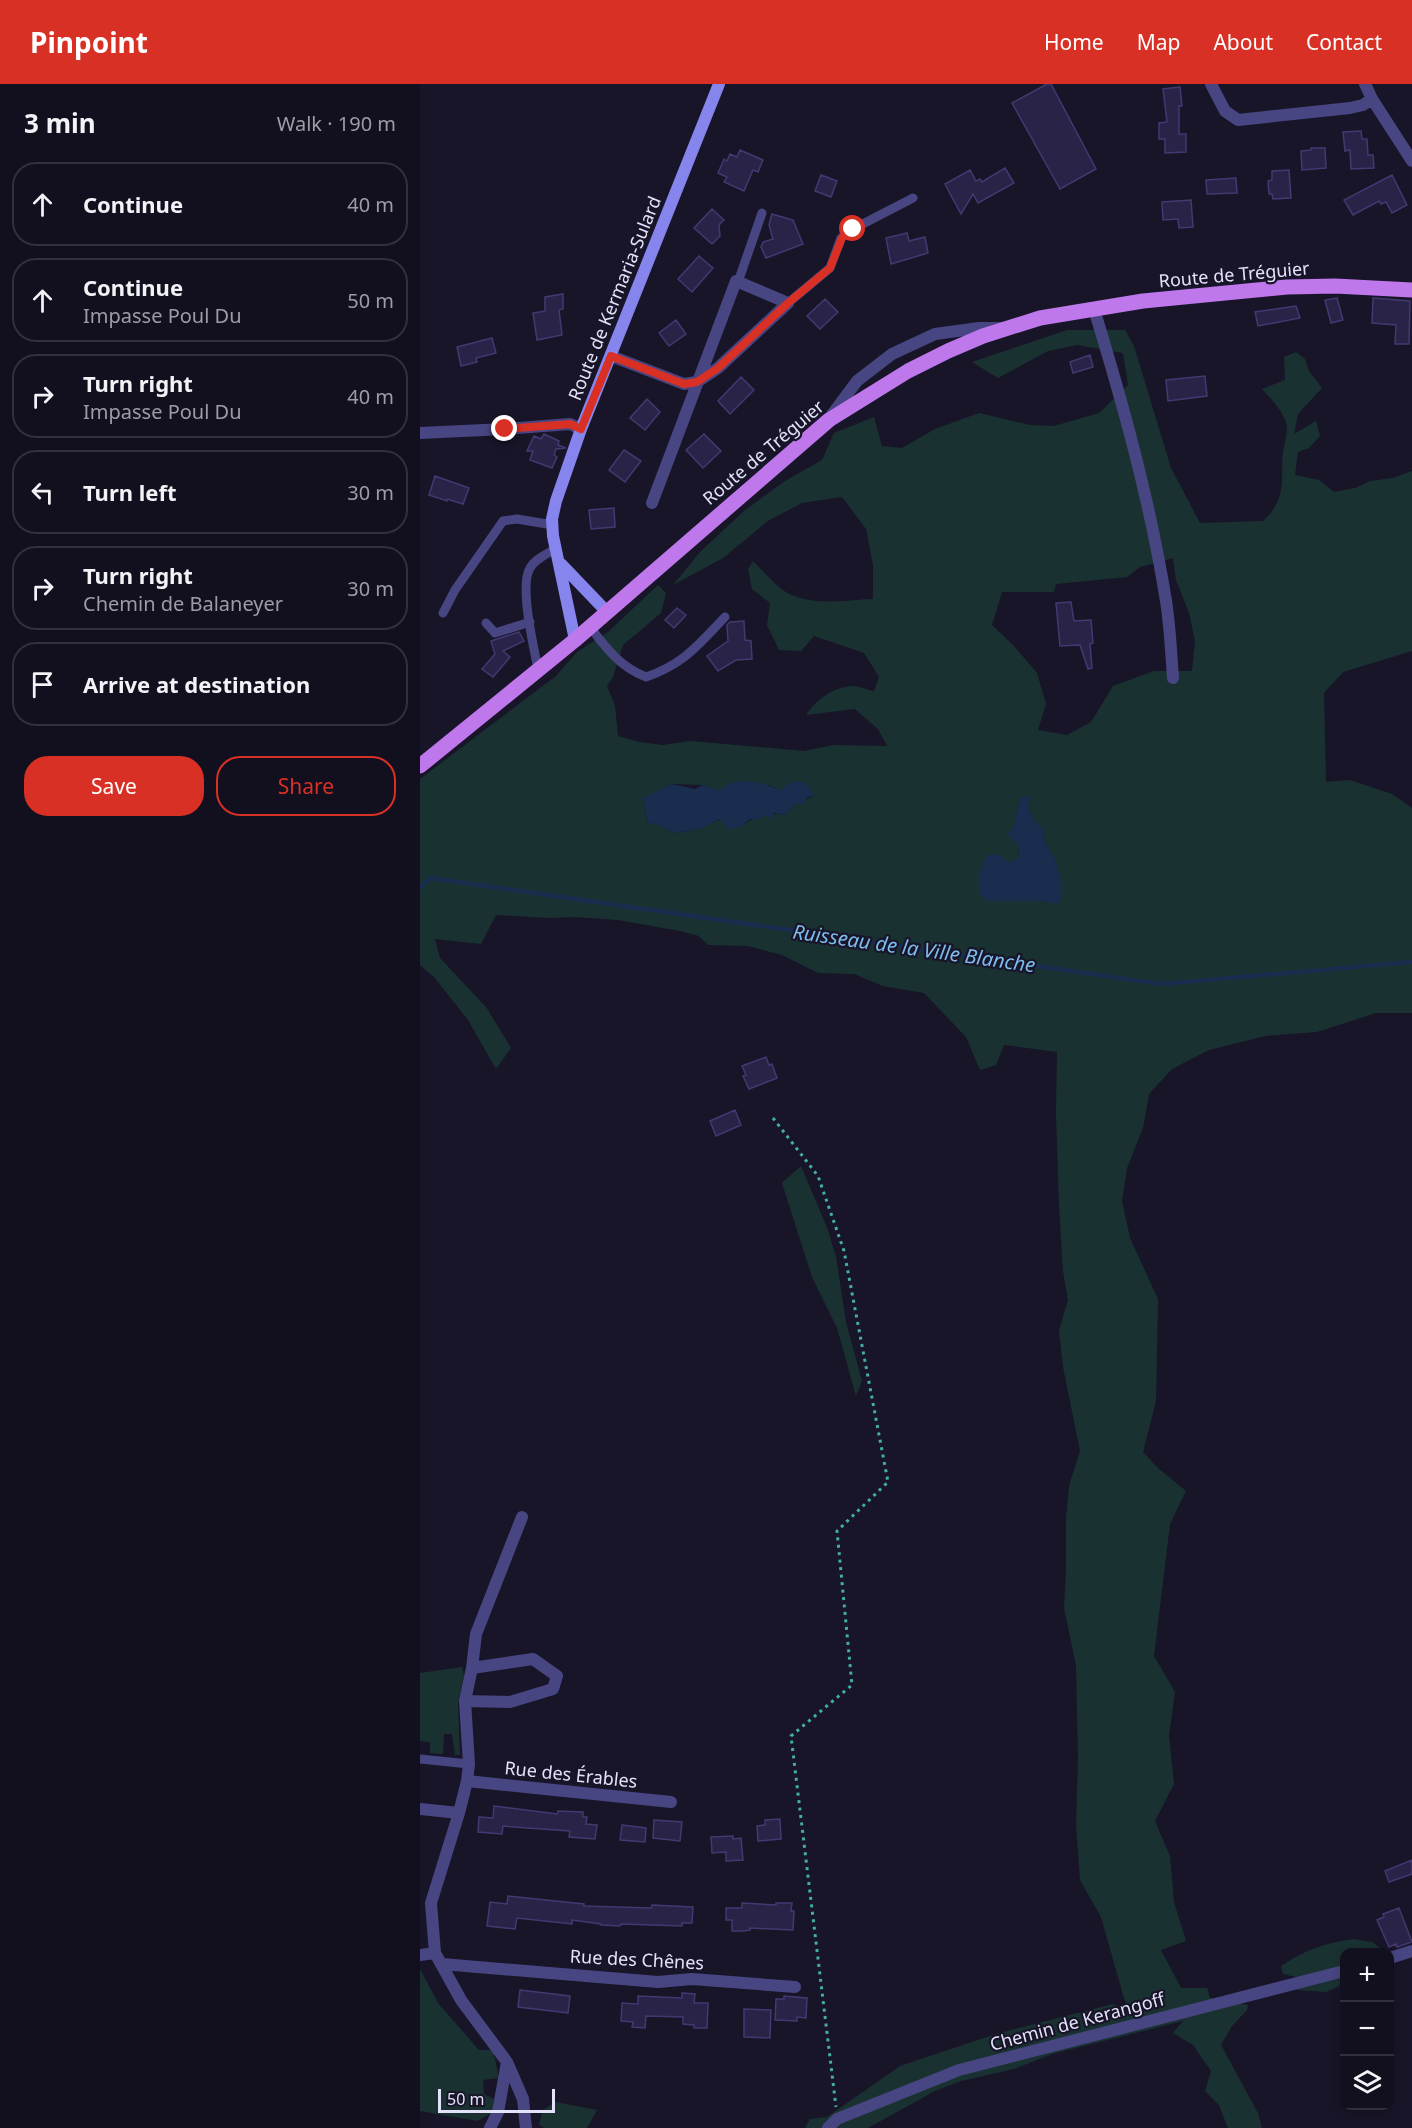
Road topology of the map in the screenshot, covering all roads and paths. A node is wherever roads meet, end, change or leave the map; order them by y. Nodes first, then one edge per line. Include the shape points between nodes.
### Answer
1 (719, 84) edge
2 (1211, 84) edge
3 (1369, 89) edge
4 (1412, 161) edge
5 (912, 198) dead end
6 (762, 213) dead end
7 (738, 282) junction
8 (1412, 290) edge
9 (788, 303) junction
10 (1094, 309) junction
11 (1008, 328) junction
12 (611, 356) junction
13 (697, 382) junction
14 (829, 420) junction
15 (581, 429) junction
16 (420, 433) edge
17 (652, 503) dead end
18 (553, 525) junction
19 (555, 549) junction
20 (560, 563) junction
21 (607, 612) junction
22 (443, 613) dead end
23 (725, 616) dead end
24 (486, 622) dead end
25 (530, 622) junction
26 (590, 627) junction
27 (575, 640) junction
28 (538, 669) junction
29 (1173, 678) dead end
30 (420, 766) edge
31 (773, 1118) dead end
32 (522, 1517) dead end
33 (472, 1668) junction
34 (465, 1701) junction
35 (420, 1759) edge
36 (469, 1764) junction
37 (467, 1781) junction
38 (671, 1802) dead end
39 (420, 1809) edge
40 (459, 1813) junction
41 (426, 1909) edge
42 (1412, 1952) edge
43 (435, 1953) junction
44 (420, 1955) edge
45 (1394, 1957) edge
46 (442, 1964) junction
47 (1340, 1972) edge
48 (795, 1987) dead end
49 (507, 2062) junction
50 (833, 2124) edge
51 (490, 2128) edge
52 (526, 2128) edge

1 - 12 street, Route de Kermaria-Sulard
2 - 3 street via 1225,111 1238,120 1363,105
3 - 4 street
5 - 9 lane via 842,238 830,268
6 - 7 lane
7 - 9 street
7 - 13 street
8 - 10 main road, Route de Tréguier via 1287,286
9 - 13 street via 718,368
10 - 11 main road, Route de Tréguier
10 - 29 street via 1144,489 1167,602
11 - 14 main road, Route de Tréguier via 908,371
11 - 14 street via 935,334 892,354 857,381
12 - 13 street via 684,384
12 - 15 street, Route de Kermaria-Sulard
13 - 17 street
14 - 21 main road, Route de Tréguier
15 - 16 street via 570,424
15 - 18 street, Route de Kermaria-Sulard via 556,501
18 - 19 street, Route de Kermaria-Sulard
18 - 22 lane via 503,520
19 - 20 street, Route de Kermaria-Sulard
19 - 25 lane via 529,569 526,584
20 - 21 street
20 - 27 street, Route de Kermaria-Sulard
21 - 26 main road, Route de Tréguier
23 - 26 lane via 689,654 667,670 645,677 630,671
24 - 25 lane via 495,633
25 - 28 lane
26 - 27 main road, Route de Tréguier
27 - 28 main road, Route de Tréguier
28 - 30 main road, Route de Tréguier
31 - 50 path via 818,1176 844,1251 888,1482 837,1531 852,1685 791,1736
32 - 33 street via 476,1634
33 - 34 street
33 - 34 street via 532,1659 557,1676 553,1689 510,1702
34 - 36 street
35 - 36 lane
36 - 37 street
37 - 38 street, Rue des Érables
37 - 40 street
39 - 40 street
40 - 41 street
41 - 43 street
42 - 45 street
43 - 44 street
43 - 46 street
46 - 48 street, Rue des Chênes via 658,1982 692,1979
46 - 49 street via 461,2000
47 - 50 street, Chemin de Kerangoff via 958,2070
49 - 51 street via 498,2112
49 - 52 street via 523,2099

